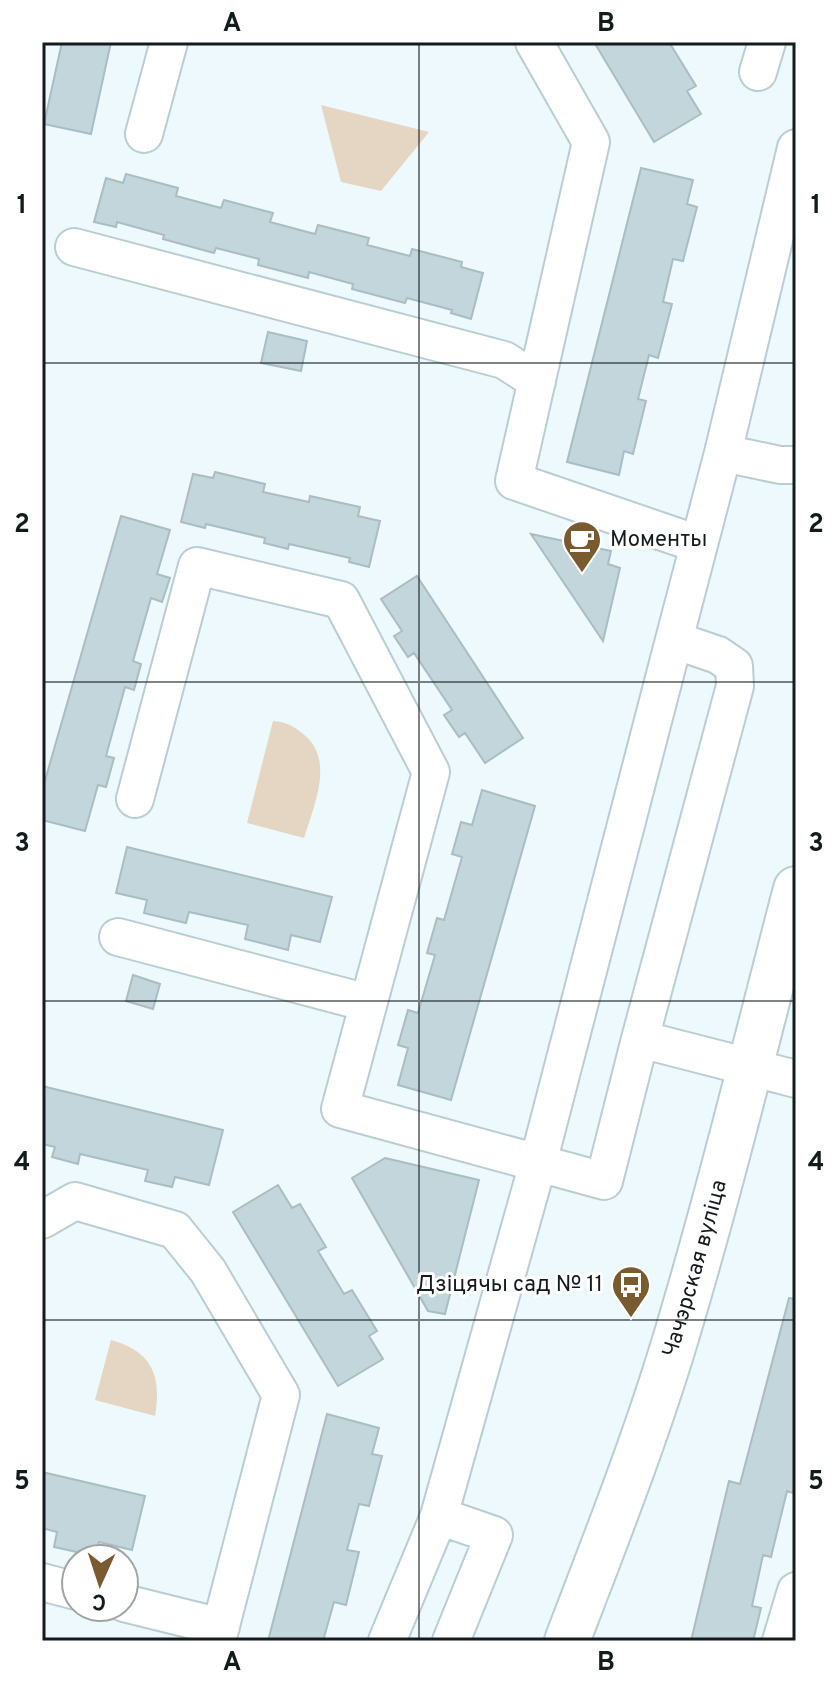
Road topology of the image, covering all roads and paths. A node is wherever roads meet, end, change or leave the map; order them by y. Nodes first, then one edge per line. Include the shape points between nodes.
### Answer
1 (169, 42) edge
2 (534, 42) edge
3 (144, 134) dead end
4 (796, 148) edge
5 (74, 247) dead end
6 (537, 381) junction
7 (723, 453) junction
8 (796, 465) edge
9 (698, 544) junction
10 (674, 640) junction
11 (135, 799) dead end
12 (796, 889) edge
13 (118, 937) dead end
14 (368, 1003) junction
15 (640, 1039) junction
16 (751, 1066) junction
17 (796, 1079) edge
18 (538, 1163) junction
19 (42, 1220) edge
20 (439, 1516) junction
21 (796, 1591) edge
22 (140, 1608) edge
23 (219, 1634) edge
24 (387, 1641) edge
25 (451, 1641) edge
26 (567, 1641) edge
27 (781, 1641) edge

1 - 3 lane
2 - 6 lane via 591,142
4 - 7 lane
5 - 6 lane via 504,360
6 - 9 lane via 514,481
7 - 8 lane
7 - 9 lane
9 - 10 lane
10 - 15 lane via 734,666 735,686
10 - 18 lane
11 - 14 lane via 197,566 341,600 431,772
12 - 16 main road, Чачэрская вуліца
13 - 14 lane
14 - 18 lane via 340,1109
15 - 16 lane
15 - 18 lane via 604,1181
16 - 17 lane
16 - 26 main road, Чачэрская вуліца via 677,1335
18 - 20 lane
19 - 23 lane via 75,1201 175,1230 208,1271 281,1395
20 - 24 lane
20 - 25 lane via 494,1535
21 - 27 lane
22 - 23 lane

